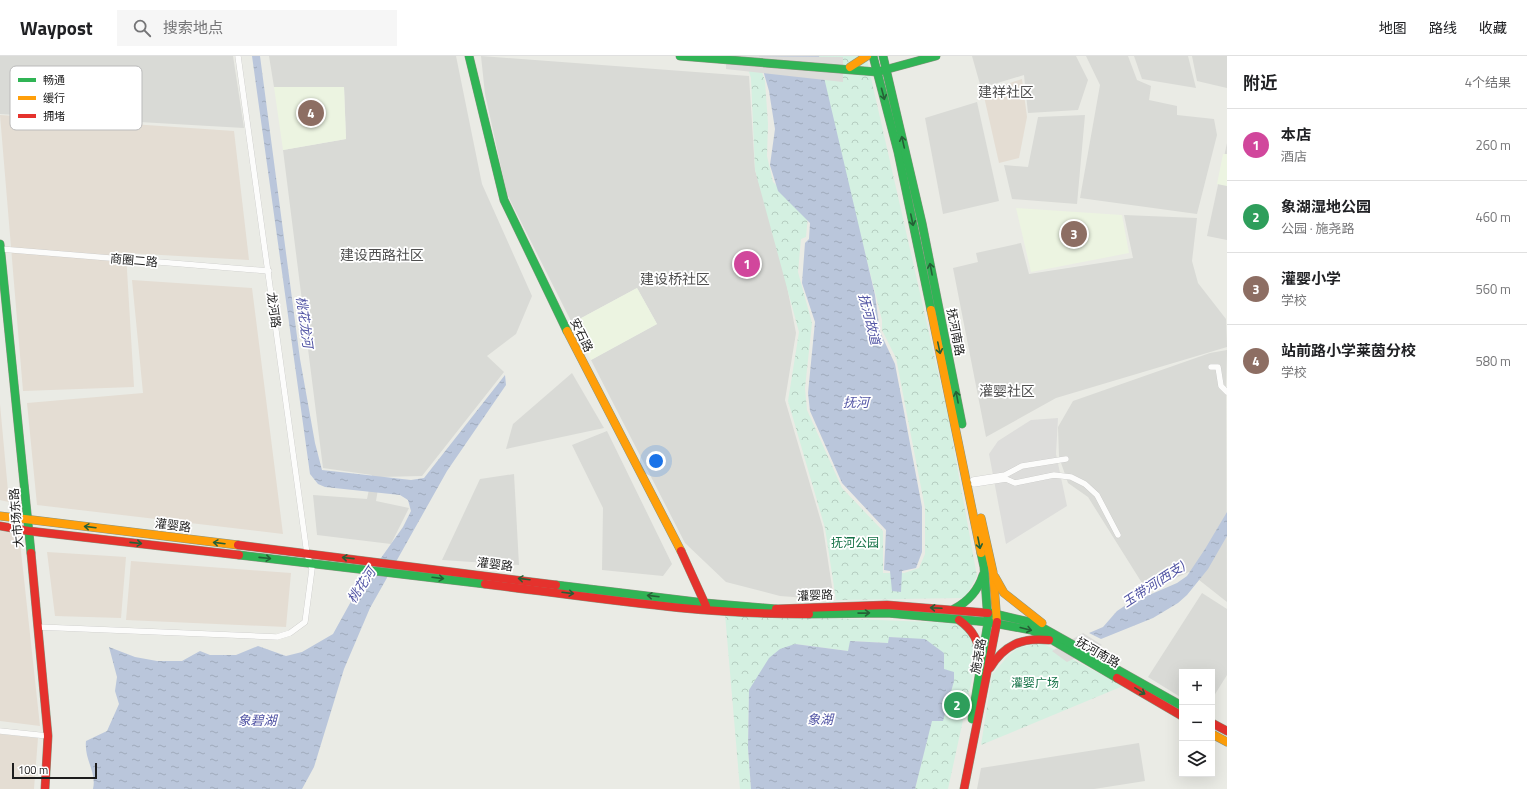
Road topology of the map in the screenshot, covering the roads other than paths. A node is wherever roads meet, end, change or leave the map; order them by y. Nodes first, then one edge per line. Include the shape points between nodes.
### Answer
1 (238, 56) edge
2 (469, 56) edge
3 (680, 56) edge
4 (867, 56) edge
5 (873, 56) edge
6 (883, 56) edge
7 (936, 56) edge
8 (731, 58) edge
9 (886, 68) junction
10 (850, 69) junction
11 (876, 70) junction
12 (0, 244) edge
13 (0, 249) edge
14 (269, 271) junction
15 (1211, 367) dead end
16 (1227, 392) edge
17 (1066, 459) dead end
18 (974, 482) junction
19 (0, 516) edge
20 (28, 520) junction
21 (0, 526) edge
22 (29, 531) junction
23 (1118, 535) dead end
24 (307, 554) junction
25 (309, 563) junction
26 (988, 573) junction
27 (706, 606) junction
28 (954, 609) junction
29 (988, 612) junction
30 (997, 618) junction
31 (956, 619) junction
32 (988, 622) junction
33 (38, 627) junction
34 (1063, 638) junction
35 (1054, 641) junction
36 (983, 674) junction
37 (1180, 705) edge
38 (1179, 714) edge
39 (1215, 725) edge
40 (0, 731) edge
41 (1227, 732) edge
42 (48, 736) junction
43 (1215, 736) edge
44 (1227, 742) edge
45 (46, 789) edge
46 (959, 789) edge
47 (964, 789) edge

1 - 14 street, 龙河路
2 - 27 main road, 安石路 via 504,200 577,353 680,549
3 - 8 main road
4 - 10 main road
5 - 11 main road, 抚河南路
6 - 9 main road, 抚河南路
7 - 9 main road
8 - 10 main road
9 - 11 main road
18 -> 9 main road, 抚河南路 via 922,223
10 - 11 main road
11 -> 26 main road, 抚河南路 via 898,152
12 - 13 main road, 大市场东路
13 - 14 street, 商圈二路
13 - 20 main road, 大市场东路
14 - 24 street, 龙河路
15 - 16 street via 1218,367 1221,386
17 - 18 street via 1022,466 1005,475
18 - 23 street via 1006,479 1015,482 1054,475 1071,477 1085,484 1097,495
18 - 26 main road, 抚河南路
19 - 20 main road, 灌婴路
20 - 22 main road, 大市场东路
24 -> 20 main road, 灌婴路
21 - 22 main road, 灌婴路
22 -> 25 main road, 灌婴路
22 - 33 main road, 大市场东路
24 - 25 street, 龙河路
27 -> 24 main road, 灌婴路 via 404,564
25 -> 27 main road, 灌婴路
25 - 33 street, 龙河路 via 312,569 305,622 290,633 277,638
26 - 28 main road via 968,601
26 - 29 main road, 抚河南路
26 - 30 main road, 抚河南路
26 - 34 main road via 1004,593
28 -> 27 main road, 灌婴路 via 887,605 771,609
27 -> 31 main road, 灌婴路 via 771,614 887,613
28 - 29 main road, 灌婴路
29 - 30 main road, 抚河南路
29 - 32 main road, 抚河南路
30 - 32 main road, 抚河南路
30 - 34 main road, 抚河南路 via 1034,623
30 -> 35 main road, 抚河南路
30 - 36 main road, 施尧路
31 - 32 main road, 灌婴路
31 - 36 main road via 975,634
32 - 36 main road, 施尧路
33 - 42 main road, 大市场东路
34 - 37 main road, 抚河南路
35 - 36 main road via 1030,638 1020,640 1010,645
35 -> 38 main road, 抚河南路
36 - 46 main road, 施尧路
36 - 47 main road, 施尧路
39 - 41 main road
40 - 42 street
42 - 45 main road, 大市场东路
43 - 44 main road

